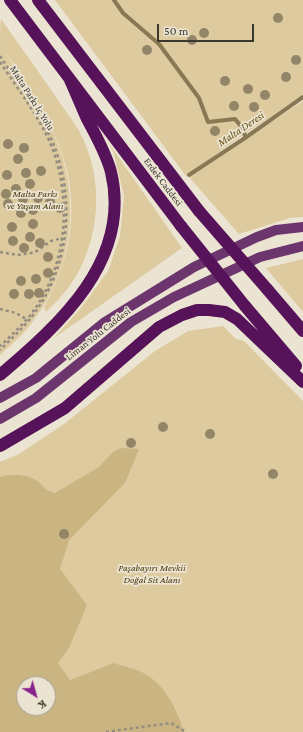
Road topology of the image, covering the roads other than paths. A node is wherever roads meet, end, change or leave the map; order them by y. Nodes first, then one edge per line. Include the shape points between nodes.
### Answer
1 (10, 0) edge
2 (38, 0) edge
3 (70, 80) junction
4 (303, 226) edge
5 (303, 246) edge
6 (303, 331) edge
7 (303, 374) edge
8 (0, 375) edge
9 (303, 382) edge
10 (0, 398) edge
11 (0, 419) edge
12 (0, 446) edge

1 - 3 highway, Erdek Caddesi
2 - 6 highway, Erdek Caddesi, bridge via 199,211
3 - 7 highway, Erdek Caddesi, bridge via 181,226
3 - 8 highway via 105,153 110,171 114,216 108,246 96,274 78,300 35,345
4 - 10 main road, Liman Yolu Caddesi via 276,230 257,237 194,267 105,322 36,378
5 - 11 main road, Liman Yolu Caddesi via 260,257 174,297 131,322 36,398
9 - 12 highway via 237,319 225,312 197,310 159,327 65,408

